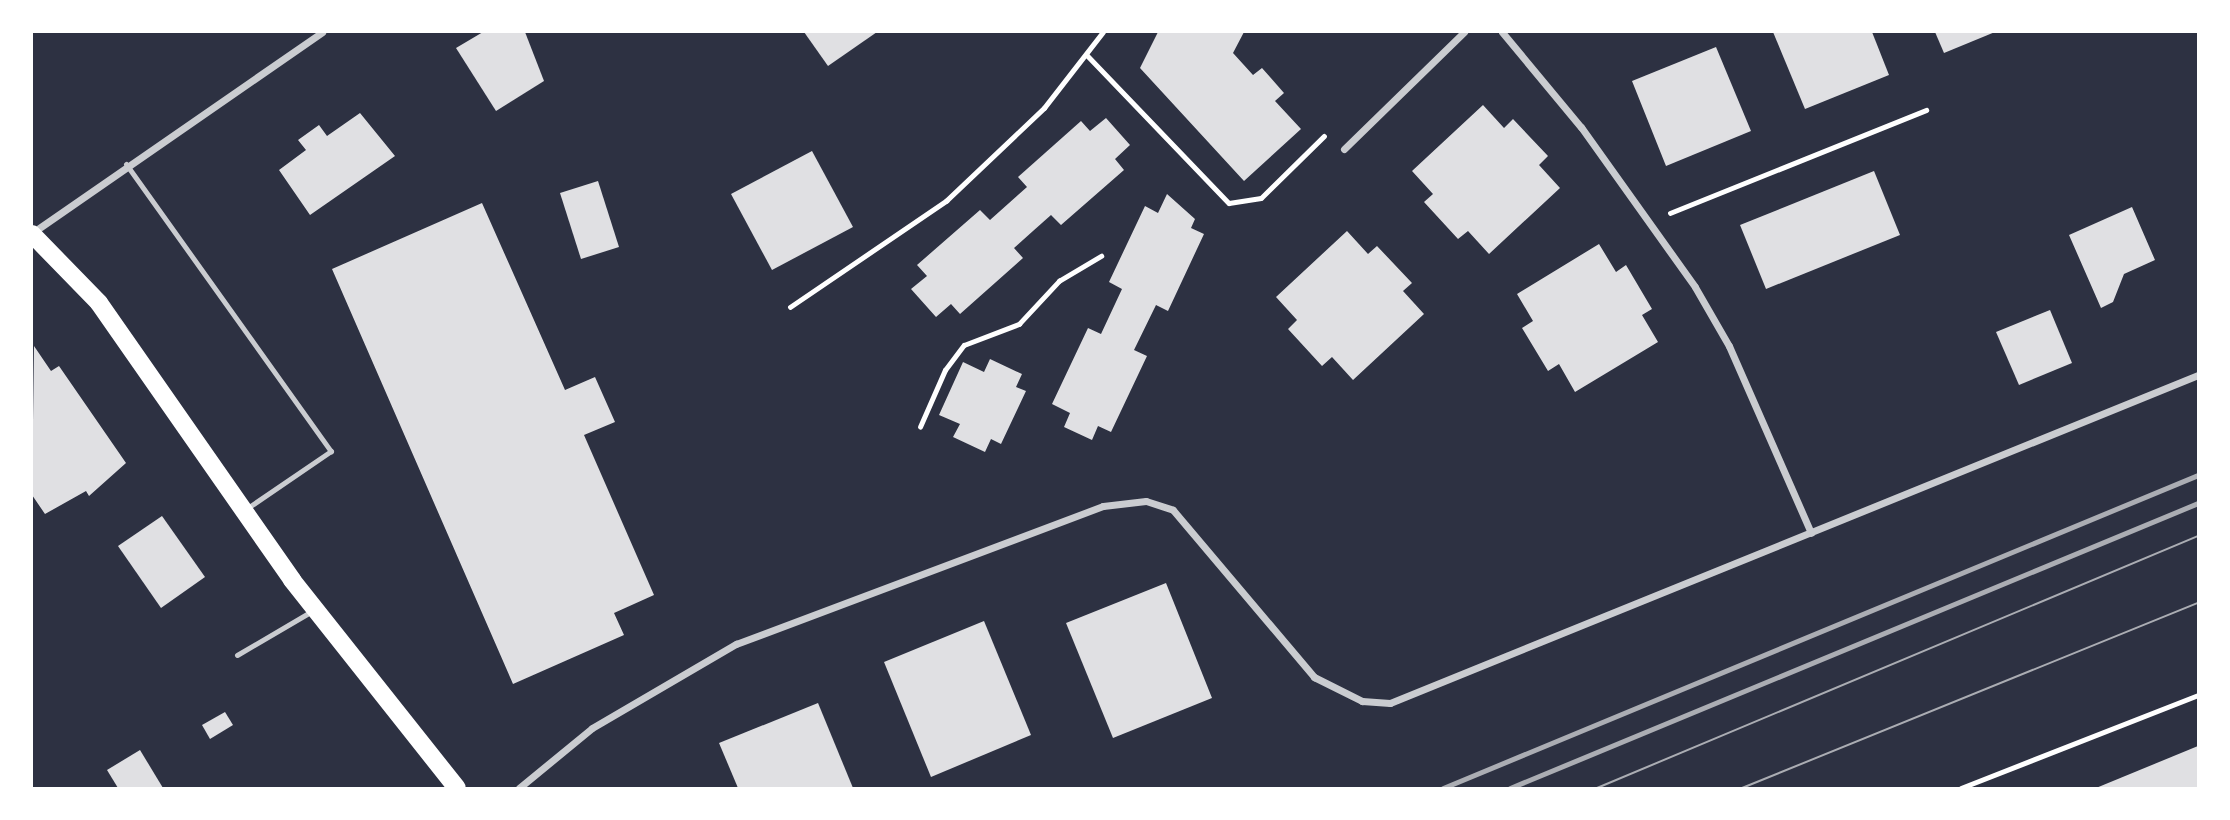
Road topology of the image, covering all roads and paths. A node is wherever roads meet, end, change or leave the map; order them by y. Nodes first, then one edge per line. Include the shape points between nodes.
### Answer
1 (322, 32) edge
2 (1103, 32) edge
3 (1464, 32) edge
4 (1502, 32) edge
5 (1087, 55) junction
6 (1926, 110) dead end
7 (1344, 149) joint
8 (125, 164) junction
9 (1651, 220) junction
10 (32, 234) edge
11 (1101, 256) dead end
12 (790, 307) dead end
13 (2199, 375) edge
14 (920, 427) dead end
15 (243, 511) junction
16 (1811, 533) junction
17 (314, 609) junction
18 (237, 655) dead end
19 (2199, 695) edge
20 (457, 789) edge
21 (519, 789) edge
22 (1961, 789) edge

1 - 8 street
2 - 5 path
3 - 7 street
4 - 9 street
5 - 7 path via 1229,203 1261,198 1327,133
5 - 12 path via 1044,108 946,201
6 - 9 path
8 - 10 street
8 - 15 lane via 331,450
9 - 16 street via 1729,346
10 - 15 main road via 99,303
11 - 14 path via 1059,281 1019,324 964,345 945,370
13 - 16 street
15 - 17 main road
16 - 21 street via 1390,703 1362,701 1314,677 1184,519 1160,504 1126,501 736,644 614,713
17 - 18 lane
17 - 20 main road
19 - 22 path

